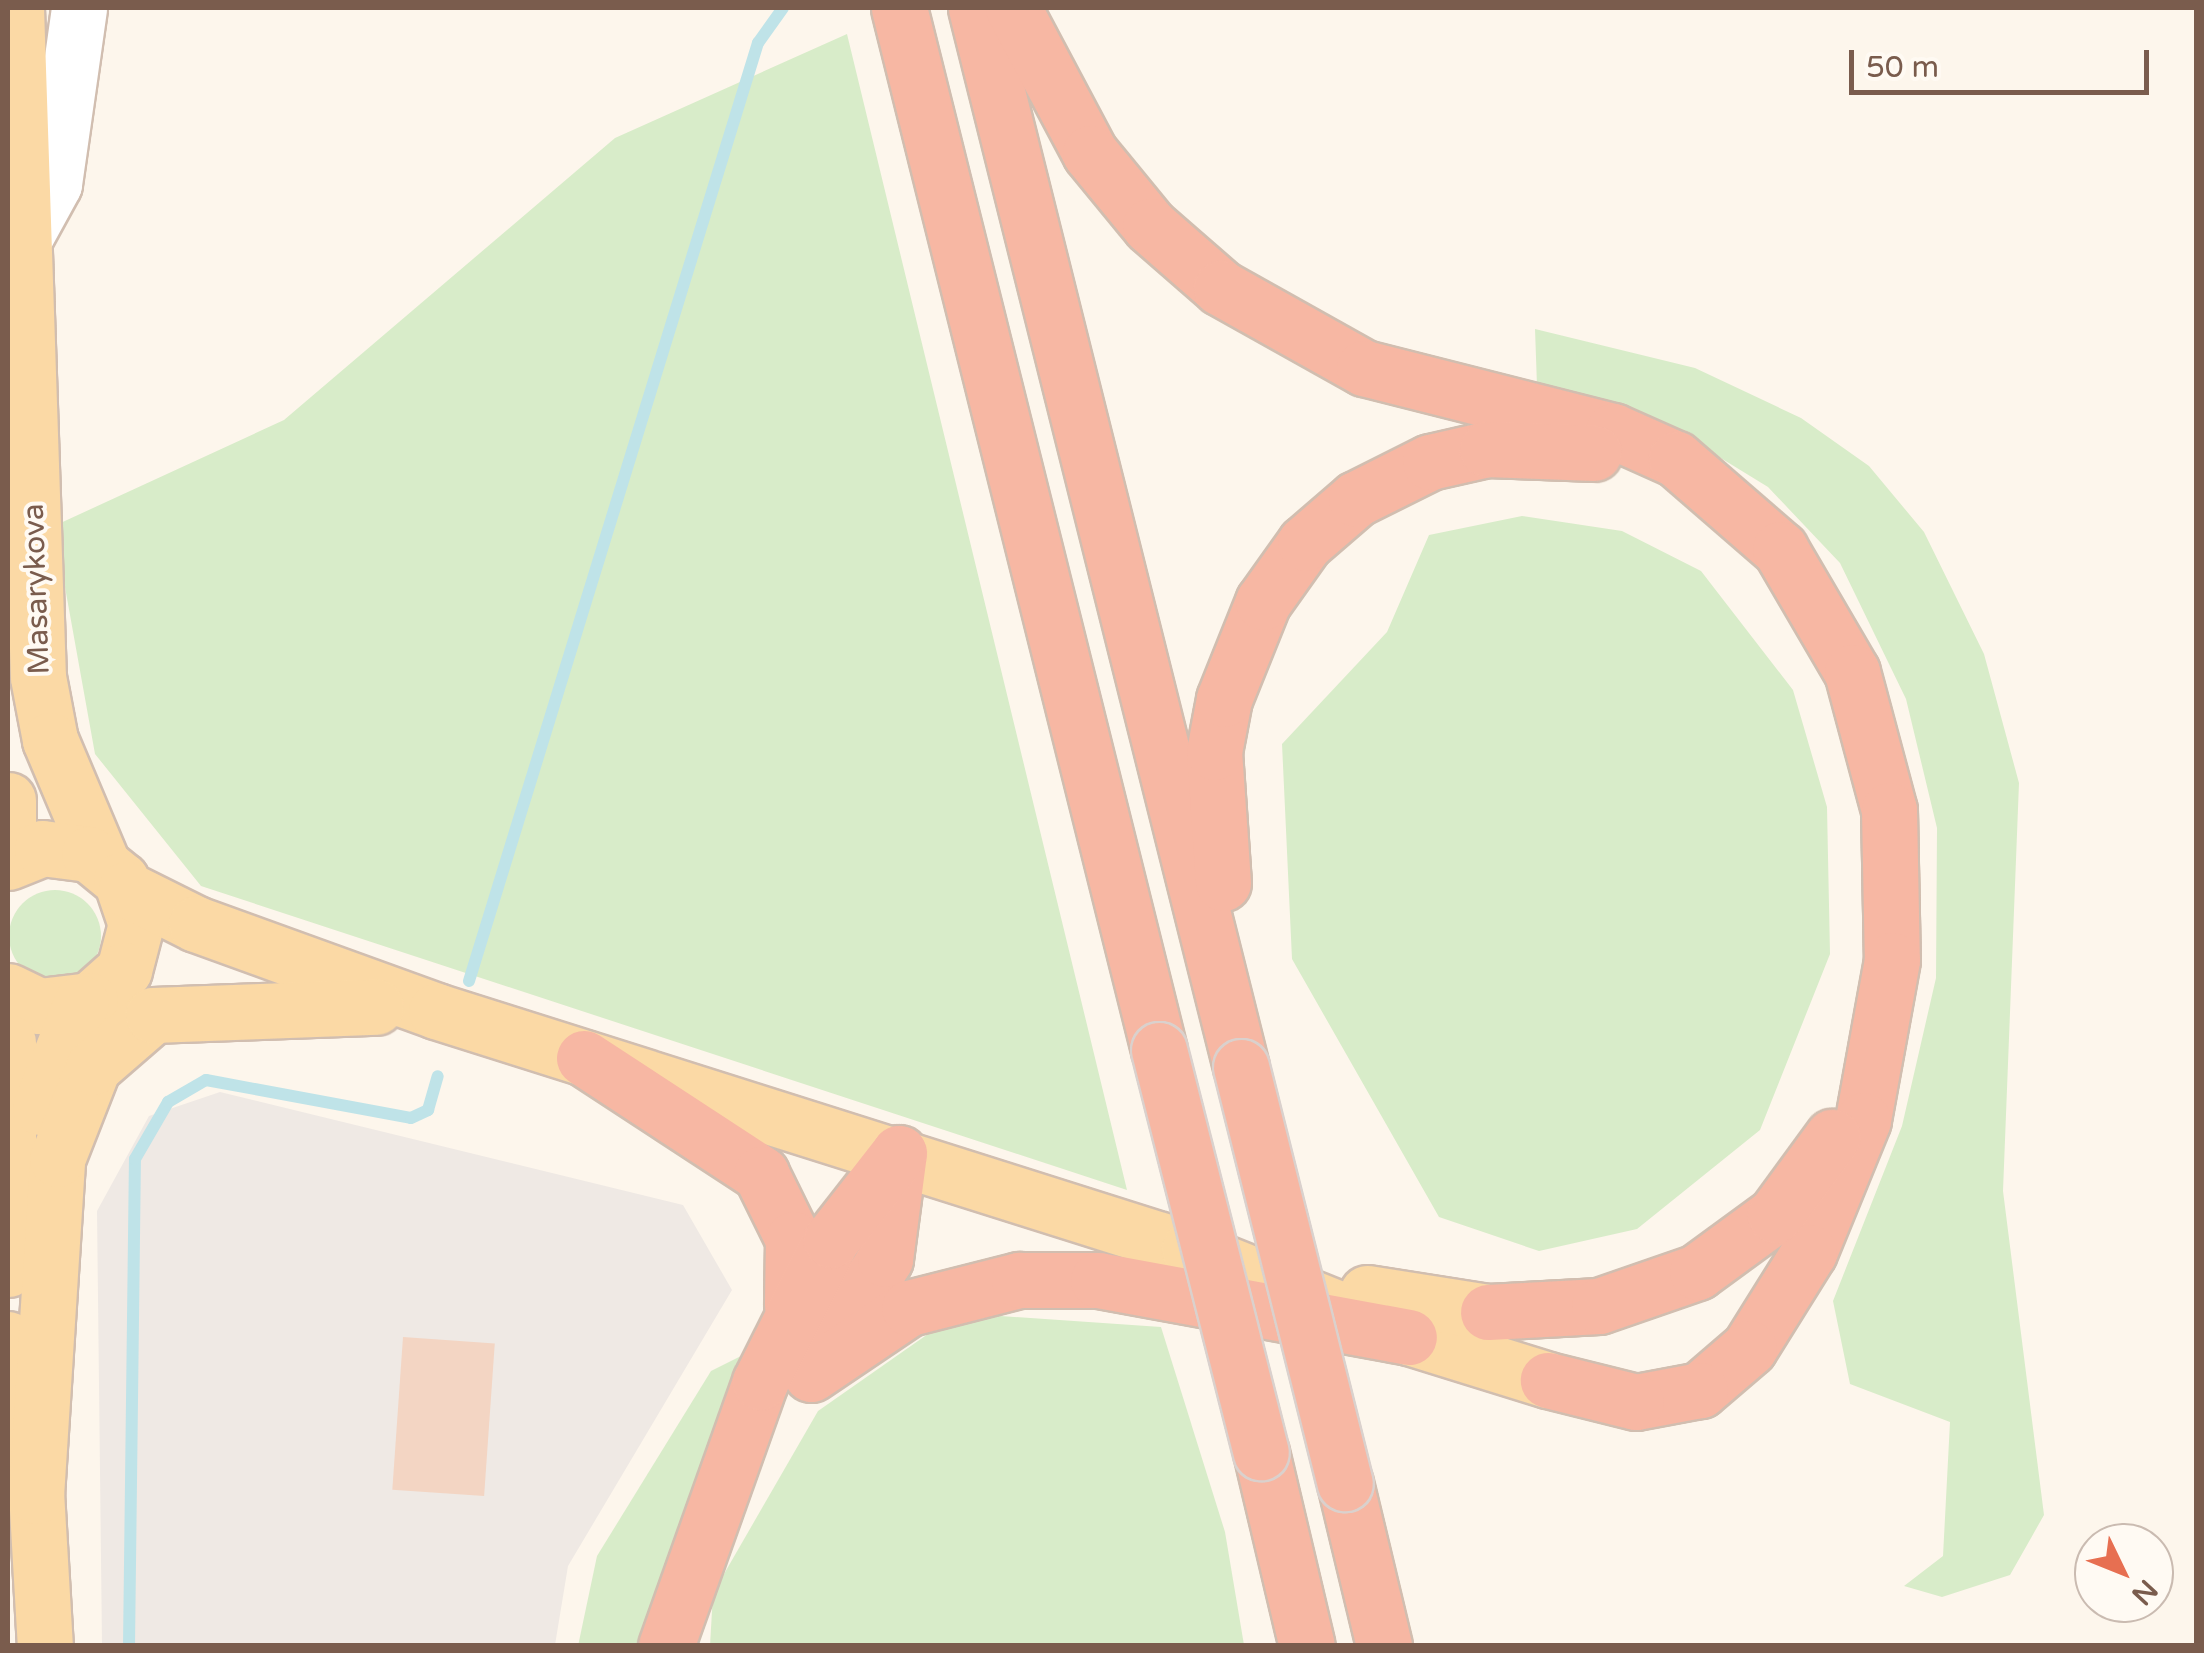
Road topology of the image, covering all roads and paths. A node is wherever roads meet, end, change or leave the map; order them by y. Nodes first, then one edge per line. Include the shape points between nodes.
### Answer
1 (16, 8) edge
2 (79, 8) edge
3 (899, 8) edge
4 (976, 8) edge
5 (1013, 8) edge
6 (20, 246) junction
7 (8, 346) edge
8 (1740, 510) junction
9 (8, 800) edge
10 (8, 822) edge
11 (8, 862) edge
12 (114, 875) junction
13 (124, 970) junction
14 (1889, 990) junction
15 (8, 991) edge
16 (81, 1003) junction
17 (319, 1003) junction
18 (436, 1011) junction
19 (8, 1042) edge
20 (584, 1058) junction
21 (1240, 1067) junction
22 (898, 1153) junction
23 (1189, 1249) junction
24 (8, 1270) edge
25 (1488, 1312) joint
26 (791, 1318) junction
27 (1409, 1337) junction
28 (8, 1339) edge
29 (811, 1374) junction
30 (1548, 1380) joint
31 (36, 1496) junction
32 (706, 1518) junction
33 (1369, 1585) junction
34 (1302, 1634) edge
35 (45, 1646) edge
36 (666, 1646) edge
37 (1372, 1646) edge
38 (1384, 1646) edge

1 - 6 main road, Masarykova
2 - 6 lane via 54,184
3 - 34 highway, bridge
4 - 21 highway
5 - 8 highway via 1047,82 1118,191 1184,257 1266,319 1364,368 1640,440
6 - 7 main road, Masarykova
6 - 12 main road, Masarykova via 38,677 50,740
8 - 14 highway via 1814,594 1870,727 1892,845
8 - 21 highway via 1609,456 1488,449 1380,484 1305,543 1233,666 1214,752
9 - 10 main road
11 - 12 main road via 53,847
12 - 13 main road, Masarykova via 136,924
12 - 18 main road via 196,924
13 - 16 main road
13 - 17 main road via 226,978
14 - 25 highway via 1827,1147 1750,1236 1632,1298
14 - 30 highway via 1850,1155 1809,1252 1750,1348 1700,1390 1658,1402
15 - 16 main road via 39,1006
16 - 31 main road via 34,1140 28,1366
17 - 18 main road
17 - 31 main road via 153,1015 111,1044 78,1091 55,1178
18 - 20 main road
19 - 24 main road
20 - 22 main road
20 - 26 highway via 760,1174 794,1239
21 - 33 highway, bridge
22 - 23 main road
22 - 26 highway via 831,1240
22 - 29 highway via 885,1259
23 - 25 main road
23 - 27 main road
26 - 32 highway
27 - 29 highway via 1142,1286 1018,1280 909,1308
27 - 30 main road
28 - 31 main road
29 - 32 highway
31 - 35 main road
32 - 36 highway
33 - 37 lane
33 - 38 highway

